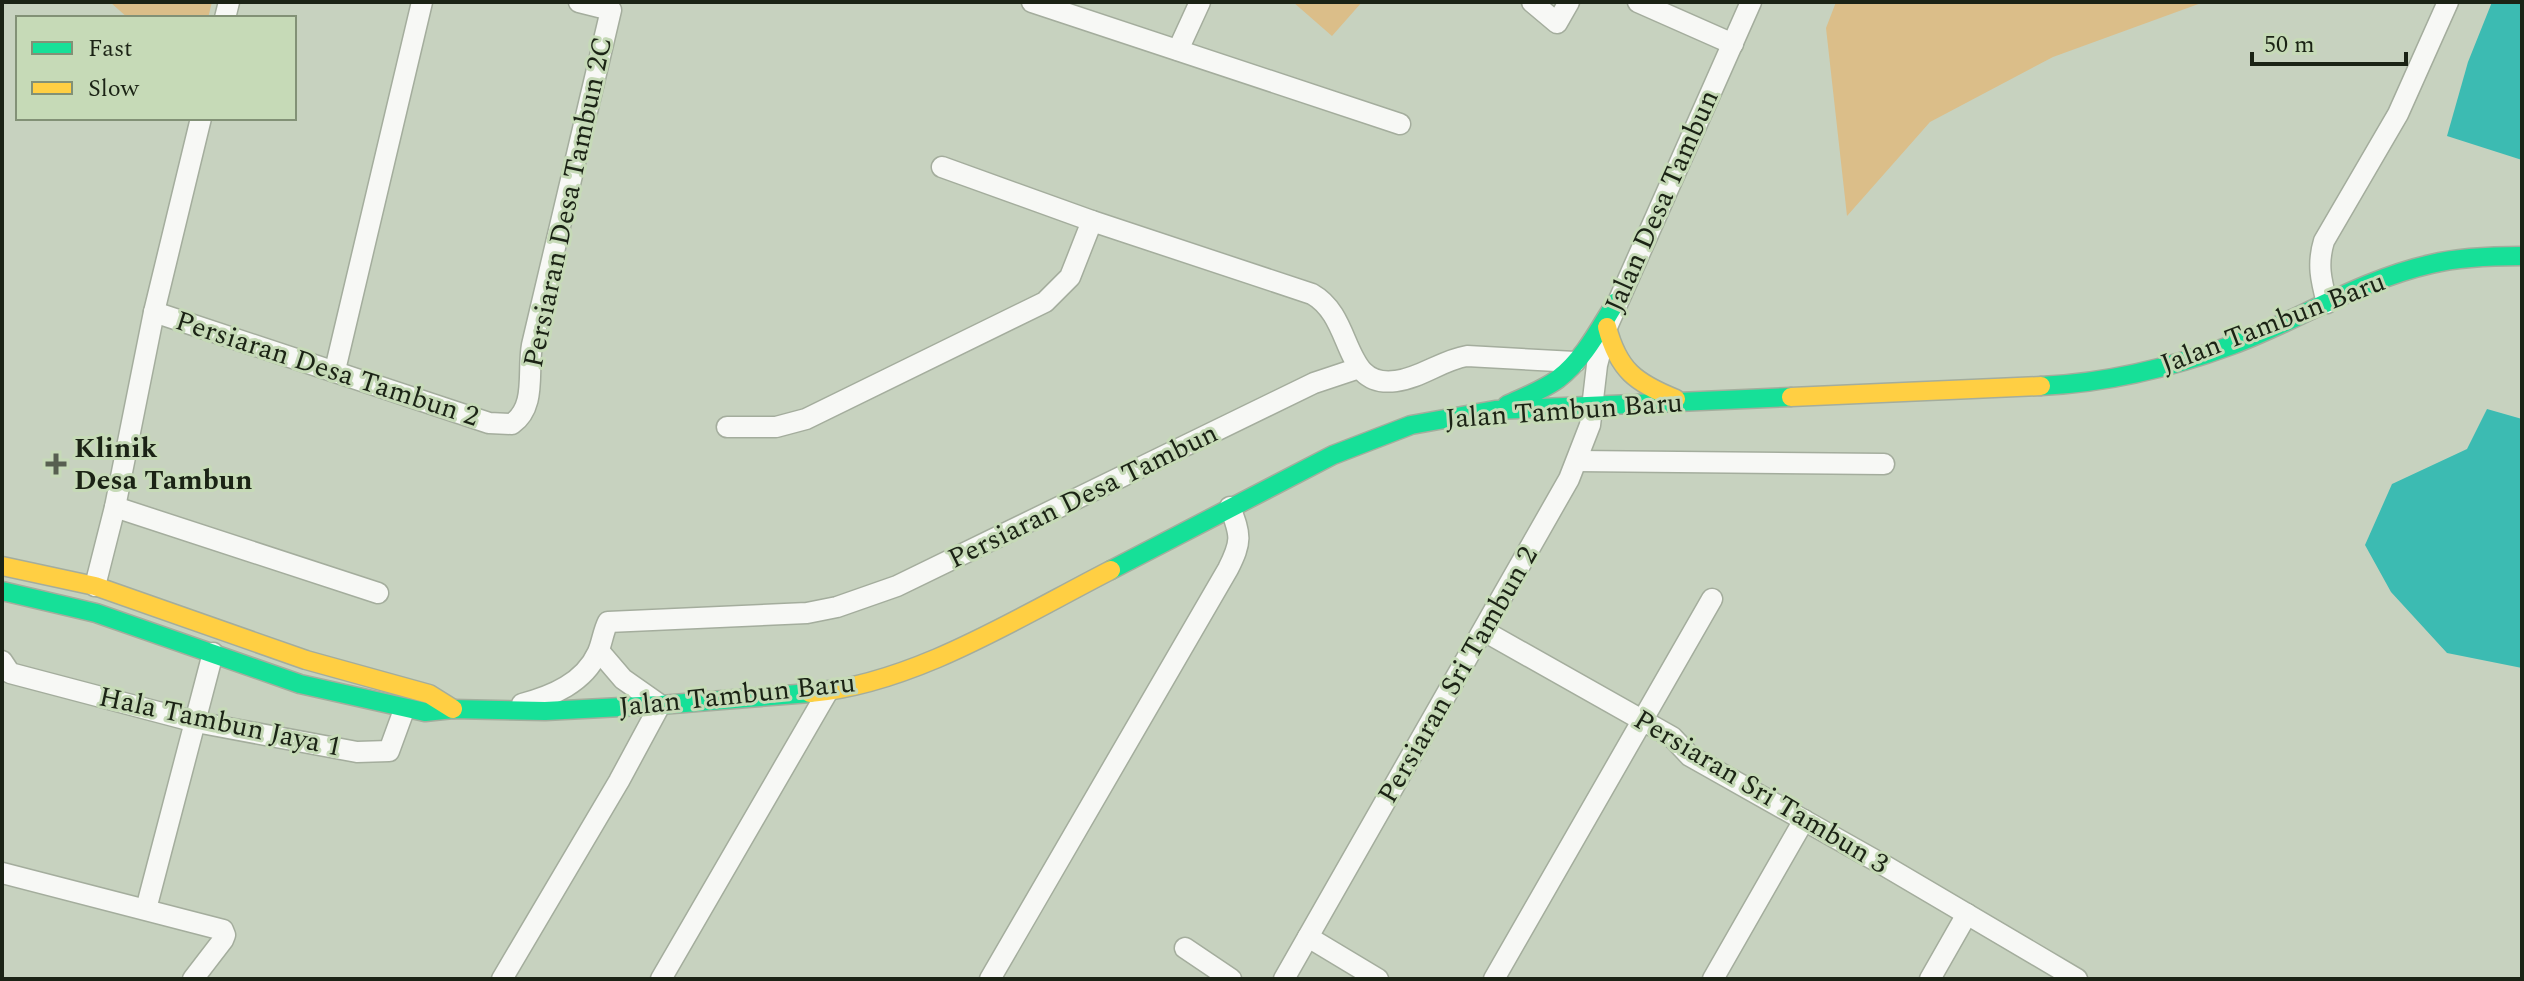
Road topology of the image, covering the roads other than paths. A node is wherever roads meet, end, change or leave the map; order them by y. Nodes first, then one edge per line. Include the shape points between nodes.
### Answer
1 (422, 2) edge
2 (579, 2) edge
3 (1032, 2) edge
4 (1200, 2) edge
5 (1532, 2) edge
6 (1569, 2) edge
7 (1638, 2) edge
8 (1751, 2) edge
9 (2448, 2) edge
10 (1733, 44) junction
11 (1178, 50) junction
12 (201, 120) edge
13 (1400, 124) dead end
14 (942, 167) dead end
15 (1092, 221) junction
16 (2522, 256) edge
17 (1616, 302) junction
18 (2327, 303) junction
19 (154, 312) junction
20 (1607, 327) junction
21 (1575, 362) junction
22 (1359, 368) junction
23 (335, 370) junction
24 (1683, 402) junction
25 (1593, 406) junction
26 (1495, 410) junction
27 (500, 425) joint
28 (727, 427) dead end
29 (1577, 461) junction
30 (1884, 464) dead end
31 (115, 507) junction
32 (1230, 507) junction
33 (2, 566) edge
34 (95, 586) junction
35 (378, 593) dead end
36 (3, 596) edge
37 (1712, 599) dead end
38 (54, 602) junction
39 (177, 616) junction
40 (1484, 631) junction
41 (265, 647) junction
42 (599, 651) junction
43 (213, 653) junction
44 (6, 667) edge
45 (828, 691) junction
46 (660, 705) junction
47 (453, 709) junction
48 (404, 710) junction
49 (500, 710) junction
50 (1644, 721) junction
51 (196, 722) junction
52 (1804, 820) junction
53 (2, 873) edge
54 (146, 909) junction
55 (1967, 914) junction
56 (1308, 937) junction
57 (1185, 948) dead end
58 (193, 979) edge
59 (502, 979) edge
60 (661, 979) edge
61 (990, 979) edge
62 (1231, 979) edge
63 (1284, 979) edge
64 (1378, 979) edge
65 (1494, 979) edge
66 (1713, 979) edge
67 (1930, 979) edge
68 (2077, 979) edge

1 - 23 street
2 - 27 street, Persiaran Desa Tambun 2C via 611,10 532,345 529,397 519,419
3 - 11 street
4 - 11 street
5 - 6 street via 1557,23
7 - 10 street
8 - 10 street, Jalan Desa Tambun
9 - 18 street via 2398,114 2324,241 2319,274
10 - 17 street, Jalan Desa Tambun
11 - 13 street
12 - 19 street
14 - 15 street
15 - 22 street via 1324,300
15 - 28 street via 1070,277 1045,302 806,419 776,427
16 - 18 main road, Jalan Tambun Baru via 2428,265
17 - 20 street, Jalan Desa Tambun
17 - 21 main road
18 - 24 main road, Jalan Tambun Baru via 2189,360 2103,379
19 - 23 street, Persiaran Desa Tambun 2
19 - 31 street
20 - 24 main road via 1614,354 1632,378
20 - 25 street, Jalan Desa Tambun
21 - 22 street via 1467,356 1393,382 1378,381
21 - 26 main road via 1558,379
22 - 42 street, Persiaran Desa Tambun via 1314,383 867,598 777,615 608,622
23 - 27 street, Persiaran Desa Tambun 2
24 - 25 main road, Jalan Tambun Baru
25 - 26 main road, Jalan Tambun Baru
25 - 29 street, Persiaran Sri Tambun 2
26 - 32 main road, Jalan Tambun Baru via 1446,417 1374,438
29 - 30 street
29 - 40 street, Persiaran Sri Tambun 2
31 - 34 street
31 - 35 street
32 - 45 main road, Jalan Tambun Baru via 959,648 910,669
32 - 61 street via 1240,534 1234,558
33 - 34 main road, Jalan Tambun Baru
34 - 38 main road
34 - 39 main road, Jalan Tambun Baru
36 - 38 main road, Jalan Tambun Baru
37 - 50 street
38 - 43 main road, Jalan Tambun Baru
39 - 41 main road, Jalan Tambun Baru
39 - 43 main road
40 - 50 street, Persiaran Sri Tambun 3
40 - 56 street, Persiaran Sri Tambun 2
41 - 43 main road
41 - 47 main road, Jalan Tambun Baru via 429,694
42 - 46 street via 623,679
42 - 49 street, Persiaran Desa Tambun via 558,693
43 - 48 main road, Jalan Tambun Baru via 300,684
43 - 51 street
44 - 51 street, Hala Tambun Jaya 1
45 - 46 main road, Jalan Tambun Baru
45 - 60 street
46 - 49 main road, Jalan Tambun Baru
46 - 59 street
47 - 48 main road, Jalan Tambun Baru
47 - 49 main road, Jalan Tambun Baru
48 - 51 street, Hala Tambun Jaya 1 via 389,751 357,752
50 - 52 street, Persiaran Sri Tambun 3 via 1672,737 1690,756
50 - 65 street
51 - 54 street
52 - 55 street, Persiaran Sri Tambun 3
52 - 66 street
53 - 54 street
54 - 58 street via 223,930 223,940
55 - 67 street
55 - 68 street, Persiaran Sri Tambun 3
56 - 63 street, Persiaran Sri Tambun 2
56 - 64 street
57 - 62 street

